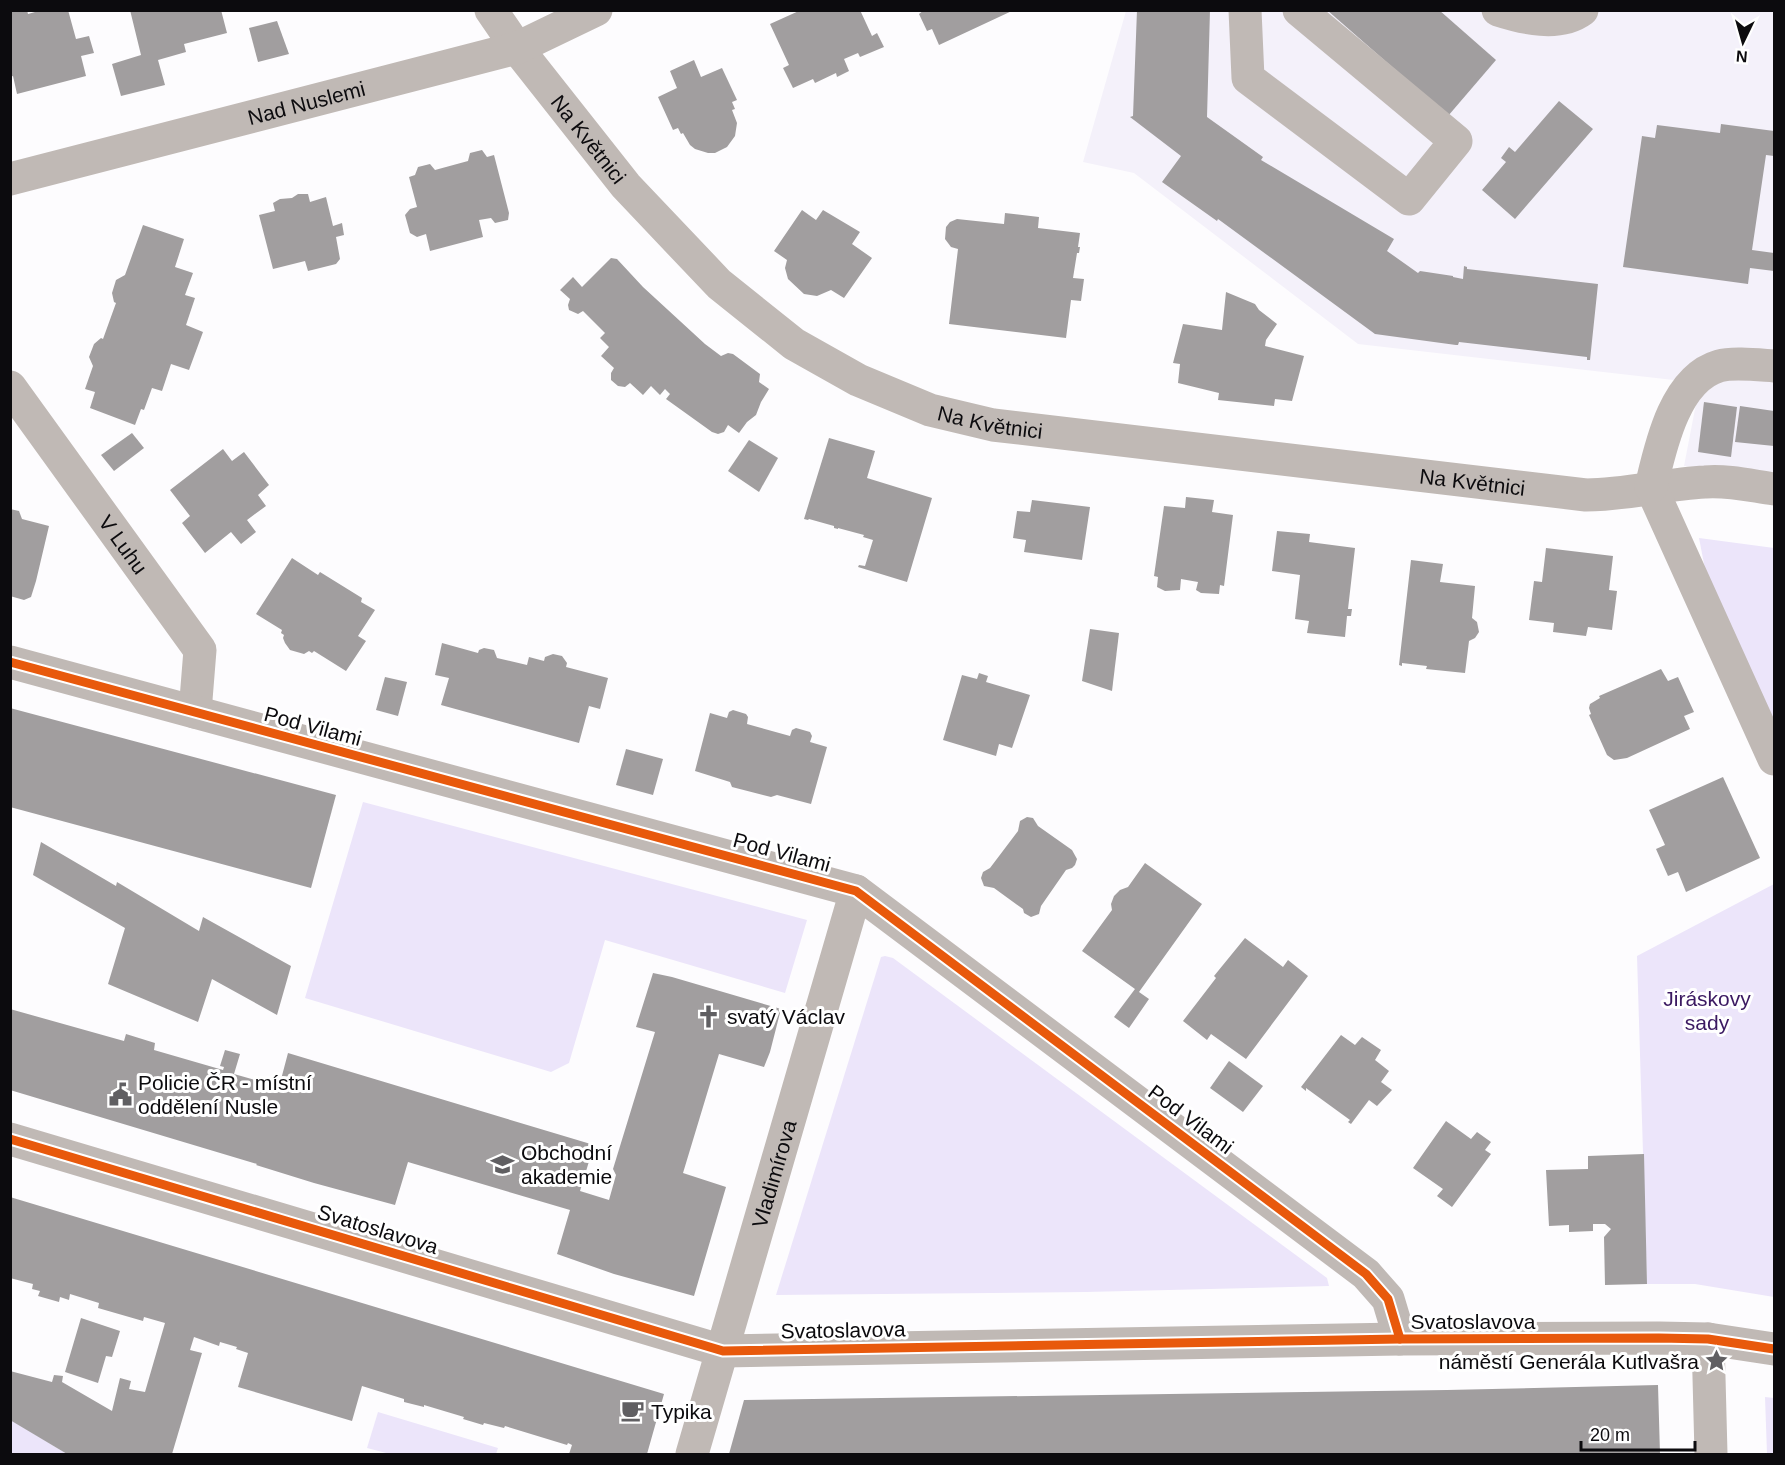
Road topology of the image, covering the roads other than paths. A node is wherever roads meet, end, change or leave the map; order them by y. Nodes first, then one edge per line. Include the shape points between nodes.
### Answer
1 (491, 10) edge
2 (596, 10) edge
3 (1245, 10) edge
4 (1299, 10) edge
5 (1498, 10) edge
6 (1582, 10) edge
7 (517, 48) junction
8 (10, 179) edge
9 (1774, 366) edge
10 (10, 387) edge
11 (1651, 487) junction
12 (1774, 489) edge
13 (10, 662) edge
14 (195, 712) junction
15 (1774, 759) edge
16 (856, 891) junction
17 (10, 1139) edge
18 (1400, 1339) junction
19 (1708, 1339) junction
20 (1774, 1349) edge
21 (723, 1351) junction
22 (692, 1455) edge
23 (1711, 1455) edge

1 - 7 street, Na Květnici
2 - 7 street, Nad Nuslemi
3 - 4 street via 1248,78 1409,199 1456,141
5 - 6 street via 1538,20 1574,17
7 - 8 street, Nad Nuslemi
7 - 11 street, Na Květnici via 626,186 719,284 794,344 858,380 930,410 993,425 1586,495
9 - 11 street via 1721,365 1692,385 1667,427
10 - 14 street, V Luhu via 200,650
11 - 12 street, Na Květnici via 1708,482
11 - 15 street
13 - 14 street, Pod Vilami
14 - 16 street, Pod Vilami
16 - 18 street, Pod Vilami via 1366,1274 1388,1299
16 - 21 street, Vladimírova
17 - 21 street, Svatoslavova
18 - 19 street, Svatoslavova
18 - 21 street, Svatoslavova
19 - 20 street
19 - 23 street
21 - 22 street, Vladimírova

